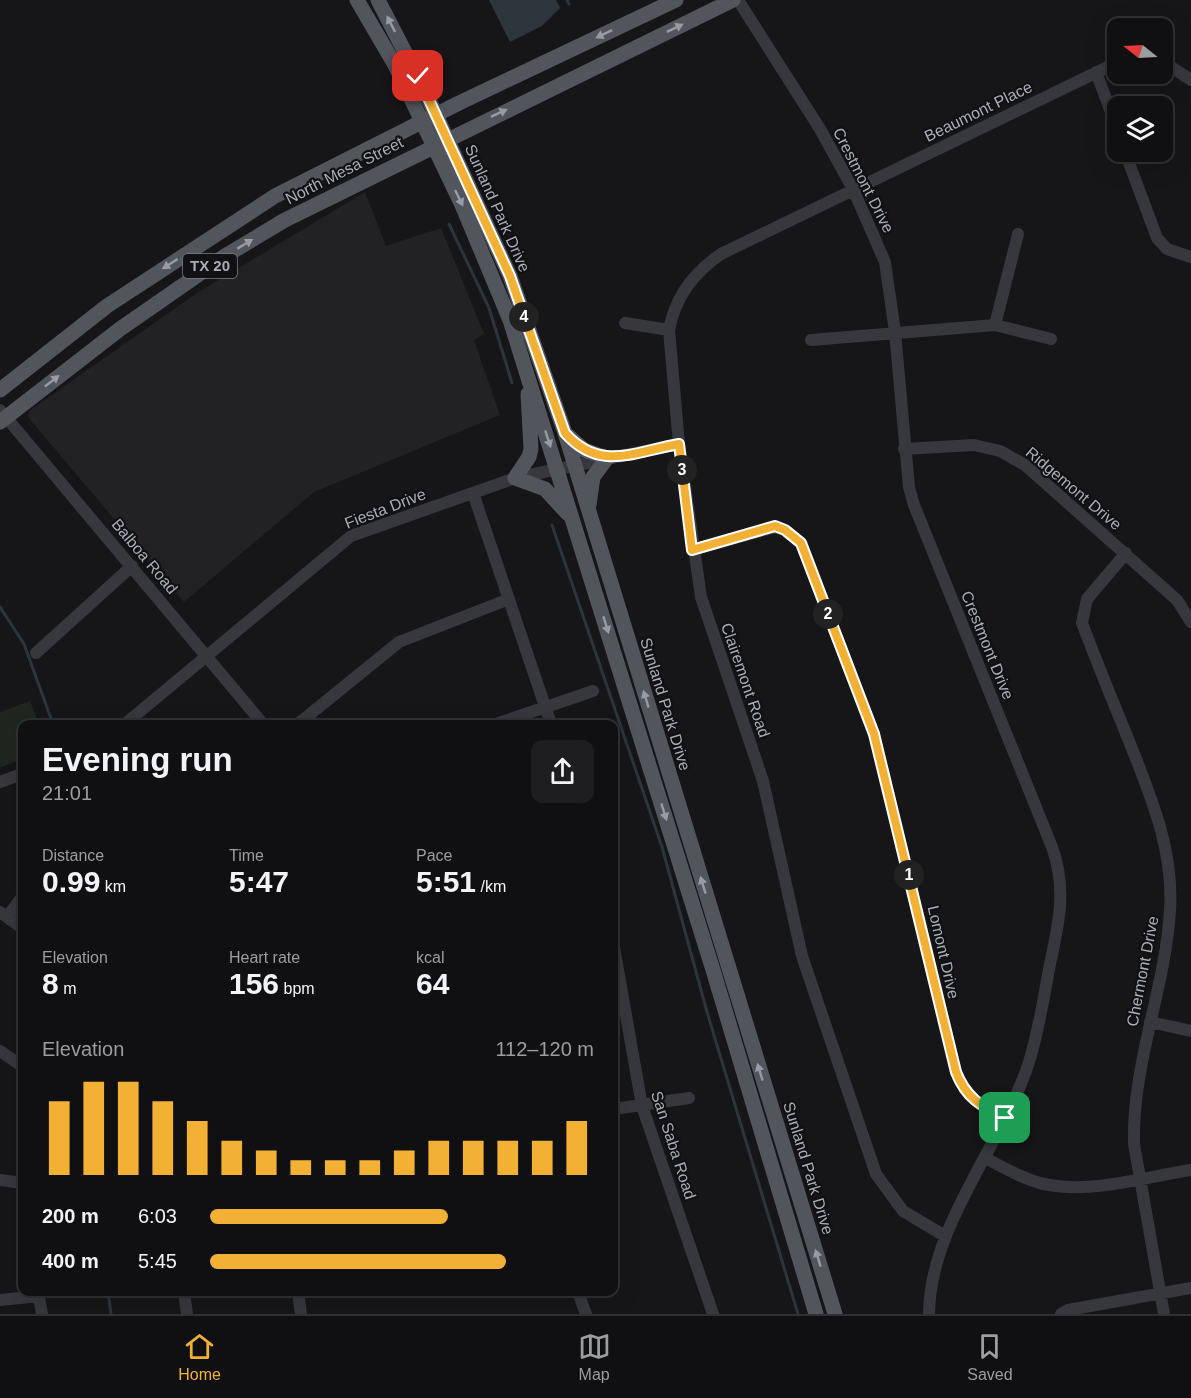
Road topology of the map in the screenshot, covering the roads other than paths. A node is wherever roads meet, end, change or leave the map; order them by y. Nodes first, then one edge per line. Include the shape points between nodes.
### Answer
1 (357, 0) edge
2 (378, 0) edge
3 (676, 0) edge
4 (736, 0) edge
5 (1107, 67) edge
6 (1173, 69) edge
7 (1096, 72) junction
8 (1191, 80) edge
9 (1107, 102) edge
10 (429, 118) junction
11 (440, 142) junction
12 (1129, 162) edge
13 (853, 189) junction
14 (275, 196) junction
15 (285, 220) junction
16 (1018, 234) dead end
17 (1191, 256) edge
18 (503, 279) junction
19 (107, 306) junction
20 (624, 323) dead end
21 (995, 325) junction
22 (120, 329) junction
23 (669, 330) junction
24 (895, 332) junction
25 (1051, 339) dead end
26 (811, 340) dead end
27 (527, 375) junction
28 (0, 390) edge
29 (2, 416) edge
30 (565, 433) junction
31 (679, 444) junction
32 (904, 449) junction
33 (607, 458) junction
34 (573, 465) junction
35 (557, 468) junction
36 (515, 478) junction
37 (473, 493) junction
38 (588, 513) junction
39 (574, 521) junction
40 (692, 550) junction
41 (1126, 553) junction
42 (132, 566) junction
43 (509, 599) junction
44 (1191, 622) edge
45 (36, 653) dead end
46 (207, 656) junction
47 (593, 691) dead end
48 (545, 707) junction
49 (130, 720) edge
50 (260, 720) edge
51 (303, 720) edge
52 (508, 720) edge
53 (550, 720) edge
54 (18, 775) edge
55 (0, 782) edge
56 (18, 901) edge
57 (3, 914) edge
58 (18, 925) edge
59 (618, 999) edge
60 (1150, 1022) junction
61 (1191, 1031) edge
62 (0, 1051) edge
63 (18, 1063) edge
64 (689, 1098) dead end
65 (642, 1106) junction
66 (618, 1109) edge
67 (1005, 1118) junction
68 (985, 1158) junction
69 (1191, 1170) edge
70 (1141, 1178) junction
71 (0, 1180) edge
72 (18, 1182) edge
73 (945, 1236) junction
74 (1191, 1288) edge
75 (1161, 1293) junction
76 (26, 1296) edge
77 (39, 1296) edge
78 (185, 1296) edge
79 (299, 1296) edge
80 (579, 1296) edge
81 (0, 1300) edge
82 (42, 1314) edge
83 (188, 1314) edge
84 (301, 1314) edge
85 (586, 1314) edge
86 (713, 1314) edge
87 (816, 1314) edge
88 (835, 1314) edge
89 (929, 1314) edge
90 (1061, 1314) edge
91 (1164, 1314) edge

1 - 10 main road
10 -> 2 main road
3 -> 10 main road, North Mesa Street / TX 20
11 -> 4 main road, North Mesa Street / TX 20
4 - 13 street, Crestmont Drive via 820,129
5 - 7 street, Beaumont Place
6 - 8 street
7 - 9 street
7 - 13 street, Beaumont Place
10 - 11 main road, Sunland Park Drive
10 - 14 main road, North Mesa Street / TX 20
11 - 15 main road, North Mesa Street / TX 20
11 - 18 main road, Sunland Park Drive
12 - 17 street via 1157,238 1167,249
13 - 23 street, Clairemont Road via 706,264 680,296
13 - 24 street, Crestmont Drive via 885,262
14 - 15 main road
14 -> 19 main road, North Mesa Street / TX 20
22 -> 15 main road, North Mesa Street / TX 20 via 225,256
16 - 21 street
18 - 27 main road, Sunland Park Drive
18 - 30 main road, Sunland Park Drive
19 - 22 main road
19 - 28 main road, North Mesa Street / TX 20
20 - 23 street
21 - 24 street
21 - 25 street
29 -> 22 main road, North Mesa Street / TX 20
23 - 31 street, Clairemont Road
24 - 26 street
24 - 32 street, Crestmont Drive
27 -> 35 main road, Sunland Park Drive
27 - 36 main road via 531,449
29 - 42 street, Balboa Road
30 - 33 main road via 584,450
30 - 34 main road, Sunland Park Drive
31 - 33 street, Fiesta Drive
31 - 40 street, Clairemont Road
32 - 41 street, Ridgemont Drive via 974,446 1000,451 1025,465
32 - 67 street, Crestmont Drive via 914,505 1052,847 1062,882 1058,926 1033,1047
33 - 34 street, Fiesta Drive
33 - 38 main road via 592,477
34 - 35 street, Fiesta Drive
34 - 38 main road, Sunland Park Drive
35 - 36 street, Fiesta Drive
35 - 39 main road, Sunland Park Drive
36 - 37 street, Fiesta Drive
36 - 39 main road via 545,489
37 - 43 street
37 - 46 street, Fiesta Drive via 351,536
88 -> 38 main road, Sunland Park Drive
39 -> 87 main road, Sunland Park Drive
40 - 67 street, Lomont Drive via 775,526 801,543 874,734 956,1072 968,1096
40 - 73 street, Clairemont Road via 701,597 763,781 802,956 876,1174 903,1211
41 - 44 street, Ridgemont Drive via 1178,600
41 - 60 street, Chermont Drive via 1087,599 1082,623 1156,810 1169,862 1168,935
42 - 45 street
42 - 46 street, Balboa Road
43 - 48 street
43 - 51 street via 399,642
46 - 49 street, Fiesta Drive
46 - 50 street, Balboa Road
47 - 48 street
48 - 52 street
48 - 53 street
54 - 55 street
56 - 57 street
57 - 58 street
59 - 65 street, San Saba Road
60 - 61 street
60 - 70 street, Chermont Drive via 1135,1096 1134,1144
62 - 63 street
64 - 65 street
65 - 66 street
65 - 86 street, San Saba Road
67 - 68 street, Crestmont Drive
68 - 70 street via 1033,1181 1063,1187
68 - 73 street, Crestmont Drive
69 - 70 street
70 - 75 street, Chermont Drive
71 - 72 street
73 - 89 street, Crestmont Drive via 932,1276
74 - 75 street
75 - 90 street
75 - 91 street, Chermont Drive
76 - 81 street
77 - 82 street
78 - 83 street
79 - 84 street
80 - 85 street

